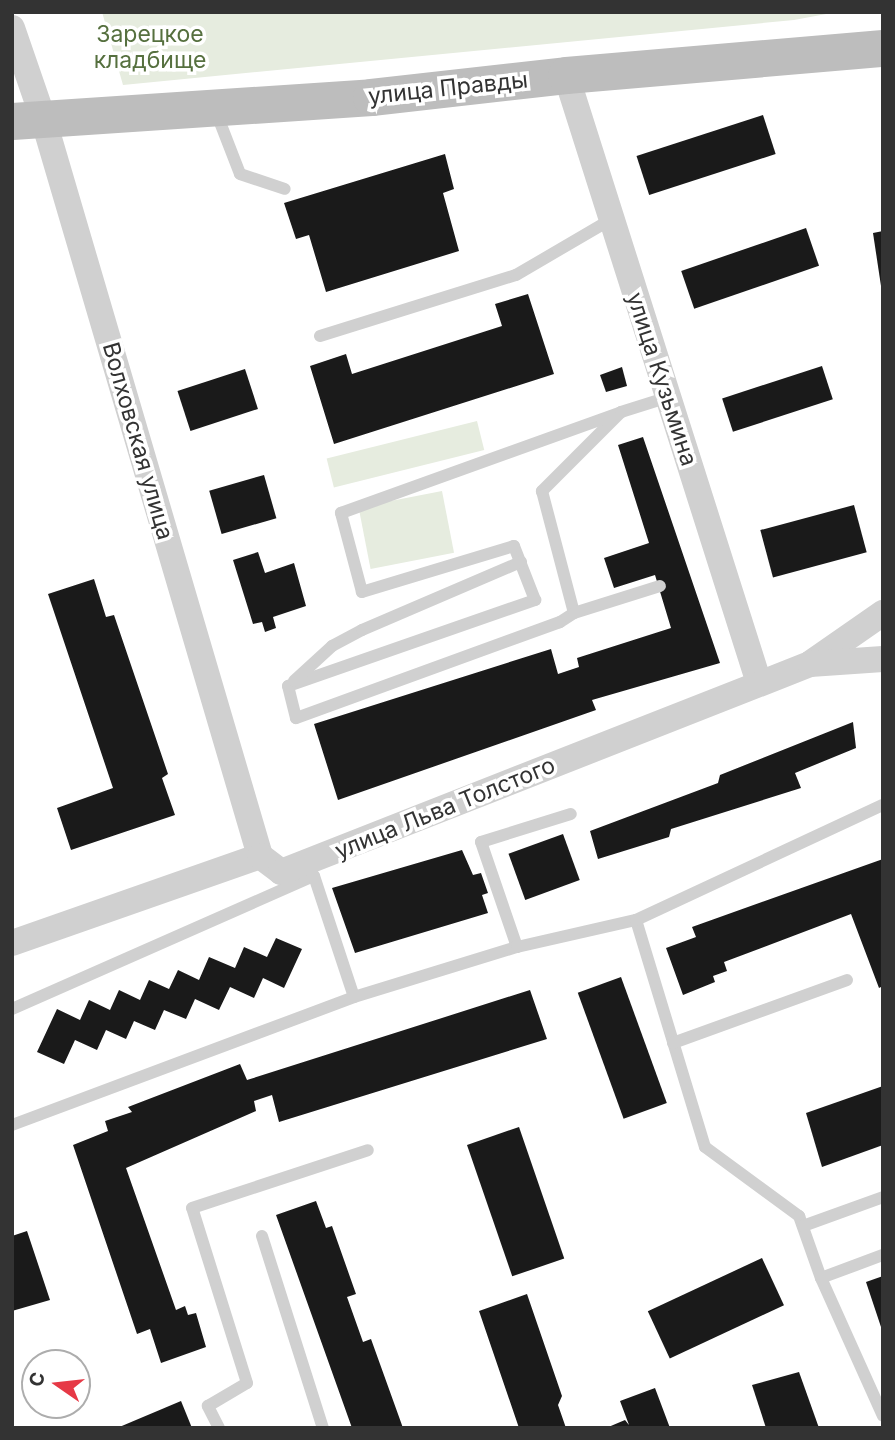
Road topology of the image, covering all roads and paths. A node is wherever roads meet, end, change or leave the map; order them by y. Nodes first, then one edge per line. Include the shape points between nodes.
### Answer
1 (12, 28) edge
2 (883, 48) edge
3 (566, 75) junction
4 (214, 109) junction
5 (27, 119) edge
6 (285, 189) dead end
7 (610, 220) junction
8 (320, 337) dead end
9 (669, 397) junction
10 (621, 412) junction
11 (522, 562) junction
12 (660, 586) dead end
13 (574, 613) junction
14 (883, 613) edge
15 (883, 659) edge
16 (810, 664) junction
17 (759, 683) junction
18 (288, 686) junction
19 (883, 806) edge
20 (571, 814) dead end
21 (260, 856) junction
22 (636, 920) junction
23 (12, 943) edge
24 (517, 947) junction
25 (847, 980) dead end
26 (354, 997) junction
27 (12, 1009) edge
28 (673, 1043) junction
29 (12, 1125) edge
30 (368, 1150) dead end
31 (883, 1197) edge
32 (803, 1226) junction
33 (262, 1236) dead end
34 (883, 1255) edge
35 (821, 1278) junction
36 (883, 1416) edge
37 (219, 1428) edge
38 (323, 1428) edge

1 - 5 street, Волховская улица
2 - 3 main road, улица Правды
3 - 4 main road, улица Правды
3 - 7 street, улица Кузьмина
4 - 5 main road, улица Правды
4 - 6 lane via 240,174
5 - 21 street, Волховская улица
7 - 8 lane via 516,275
7 - 9 street, улица Кузьмина
9 - 10 lane
9 - 17 street, улица Кузьмина
10 - 11 lane via 341,513 362,592 514,546
10 - 13 lane via 542,491
11 - 18 lane via 362,630 332,646
11 - 18 lane via 535,600
12 - 13 lane
13 - 18 lane via 296,718
14 - 16 street
15 - 16 street, улица Льва Толстого
16 - 17 street, улица Льва Толстого
17 - 21 street, улица Льва Толстого via 281,872
19 - 22 lane
20 - 24 lane via 481,842
21 - 23 street
22 - 24 lane
22 - 28 lane
24 - 26 lane
25 - 28 lane
26 - 27 lane via 314,876
26 - 29 lane
28 - 32 lane via 705,1147 799,1216
30 - 37 lane via 192,1208 247,1383 208,1406
31 - 32 lane
32 - 35 lane
33 - 38 lane
34 - 35 lane
35 - 36 lane

